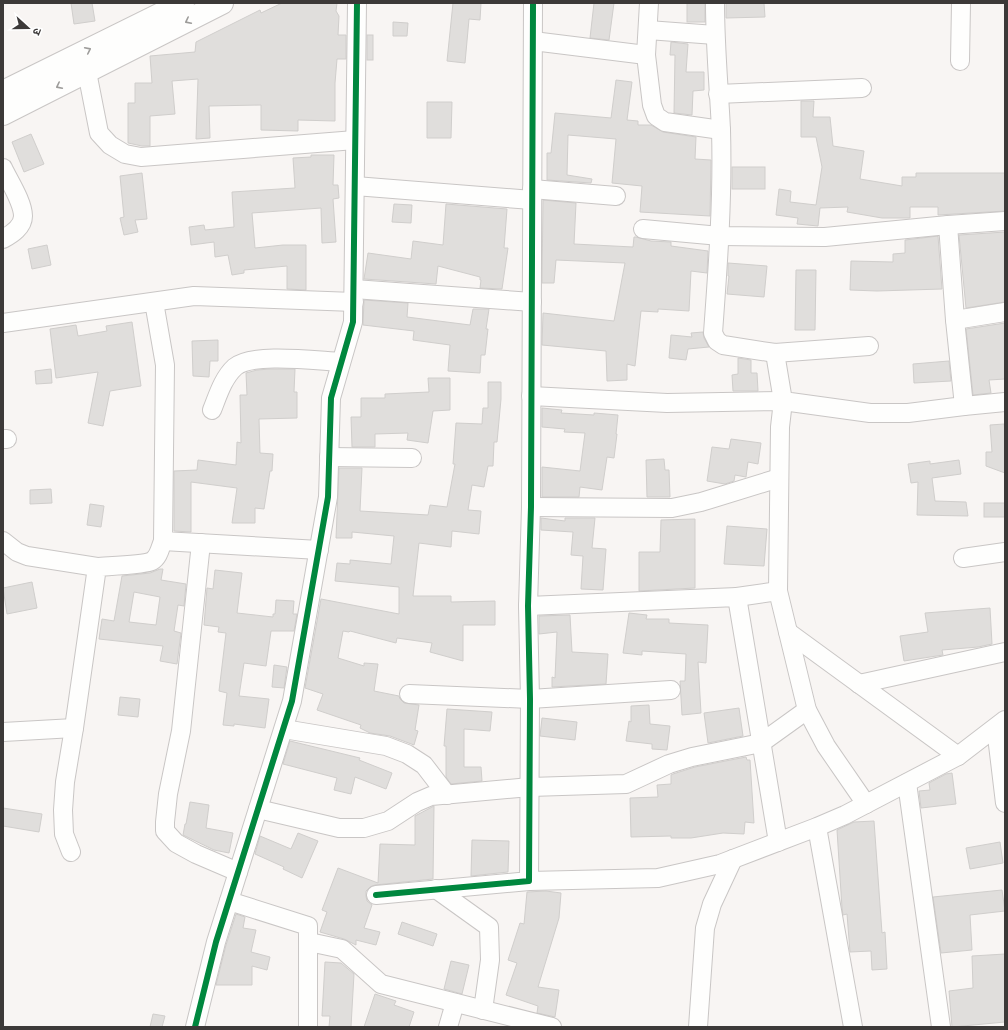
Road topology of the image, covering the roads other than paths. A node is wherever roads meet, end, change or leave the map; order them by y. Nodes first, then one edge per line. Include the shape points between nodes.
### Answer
1 (182, 3) edge
2 (222, 3) edge
3 (357, 3) edge
4 (533, 3) edge
5 (649, 3) edge
6 (715, 3) edge
7 (961, 3) edge
8 (648, 30) junction
9 (715, 35) junction
10 (533, 41) junction
11 (646, 55) junction
12 (960, 61) dead end
13 (87, 72) junction
14 (862, 88) dead end
15 (3, 92) edge
16 (718, 94) junction
17 (3, 114) edge
18 (720, 130) junction
19 (355, 140) junction
20 (3, 168) edge
21 (355, 186) junction
22 (532, 195) junction
23 (616, 196) dead end
24 (1005, 221) edge
25 (948, 225) junction
26 (643, 229) dead end
27 (720, 236) junction
28 (3, 239) edge
29 (354, 296) junction
30 (154, 302) junction
31 (532, 302) junction
32 (1005, 312) edge
33 (955, 320) junction
34 (3, 323) edge
35 (869, 346) dead end
36 (775, 352) junction
37 (341, 362) junction
38 (530, 396) junction
39 (783, 401) junction
40 (1005, 402) edge
41 (964, 406) junction
42 (212, 410) dead end
43 (329, 457) junction
44 (412, 458) dead end
45 (779, 478) junction
46 (531, 507) junction
47 (3, 541) edge
48 (163, 541) junction
49 (201, 543) junction
50 (318, 550) junction
51 (1005, 552) edge
52 (963, 558) dead end
53 (98, 567) junction
54 (778, 591) junction
55 (737, 597) junction
56 (528, 606) junction
57 (788, 632) junction
58 (1005, 652) edge
59 (859, 684) junction
60 (672, 690) dead end
61 (409, 694) dead end
62 (530, 699) junction
63 (807, 710) junction
64 (1000, 724) edge
65 (74, 728) junction
66 (284, 729) junction
67 (3, 732) edge
68 (761, 743) junction
69 (958, 756) junction
70 (907, 783) junction
71 (530, 787) junction
72 (447, 795) junction
73 (1005, 803) edge
74 (866, 804) junction
75 (258, 809) junction
76 (817, 827) junction
77 (778, 842) junction
78 (71, 852) dead end
79 (733, 859) junction
80 (238, 872) junction
81 (529, 881) junction
82 (436, 889) junction
83 (376, 895) dead end
84 (229, 901) junction
85 (309, 942) junction
86 (455, 1002) junction
87 (483, 1010) junction
88 (195, 1027) edge
89 (308, 1027) edge
90 (448, 1027) edge
91 (552, 1027) edge
92 (698, 1027) edge
93 (853, 1027) edge
94 (941, 1027) edge

15 -> 1 main road
2 -> 13 main road
3 - 19 street
4 - 10 street
5 - 8 street
6 - 9 street
7 - 12 street
8 - 9 street
8 - 11 street
9 - 16 street
10 - 11 street
10 - 22 street
11 - 18 street via 652,105 656,116 665,122
13 -> 17 main road
13 - 19 street via 99,133 110,145 125,154 141,156
14 - 16 street
16 - 18 street
18 - 27 street
19 - 21 street
20 - 28 street via 23,216 20,226
21 - 22 street
21 - 29 street
22 - 23 street
22 - 31 street
24 - 25 street
25 - 27 street via 825,237
25 - 33 street
26 - 27 street
27 - 36 street via 713,333 717,341 723,345
29 - 30 street via 194,296
29 - 31 street
29 - 37 street via 353,322
30 - 34 street
30 - 48 street via 165,365
31 - 38 street
32 - 33 street
33 - 41 street
35 - 36 street
36 - 39 street
37 - 42 street via 249,360 236,366 226,378
37 - 43 street via 331,398
38 - 39 street via 667,403
38 - 46 street
39 - 41 street via 870,413 908,413
39 - 45 street
40 - 41 street
43 - 44 street
43 - 50 street via 328,497
45 - 46 street via 701,502 672,508
45 - 54 street
46 - 56 street
47 - 53 street via 27,556
48 - 49 street
48 - 53 street via 159,554 153,560
49 - 50 street
49 - 80 street via 182,723 168,794 165,831 176,843
50 - 66 street via 292,701
51 - 52 street
53 - 65 street
54 - 55 street
54 - 57 street
55 - 56 street
55 - 68 street
56 - 62 street
57 - 59 street
57 - 63 street
58 - 59 street
59 - 69 street
60 - 62 street
61 - 62 street
62 - 71 street
63 - 68 street
63 - 74 street via 826,746
64 - 69 street
64 - 73 street
65 - 67 street
65 - 78 street via 63,810 64,834
66 - 72 street via 386,746 407,754 424,765
66 - 75 street
68 - 71 street via 669,764 626,784
68 - 77 street
69 - 70 street
70 - 74 street
70 - 94 street
71 - 72 street
71 - 81 street
72 - 75 street via 430,796 388,821 364,828 339,828
74 - 76 street
75 - 80 street
76 - 77 street
76 - 93 street
77 - 79 street
79 - 81 street via 658,878
79 - 92 street via 712,904 705,928
80 - 84 street
81 - 82 street
82 - 83 street
82 - 87 street via 489,927 490,960
84 - 85 street via 308,926
84 - 88 street
85 - 86 street via 342,949 381,984
85 - 89 street
86 - 87 street
86 - 90 street
87 - 91 street

